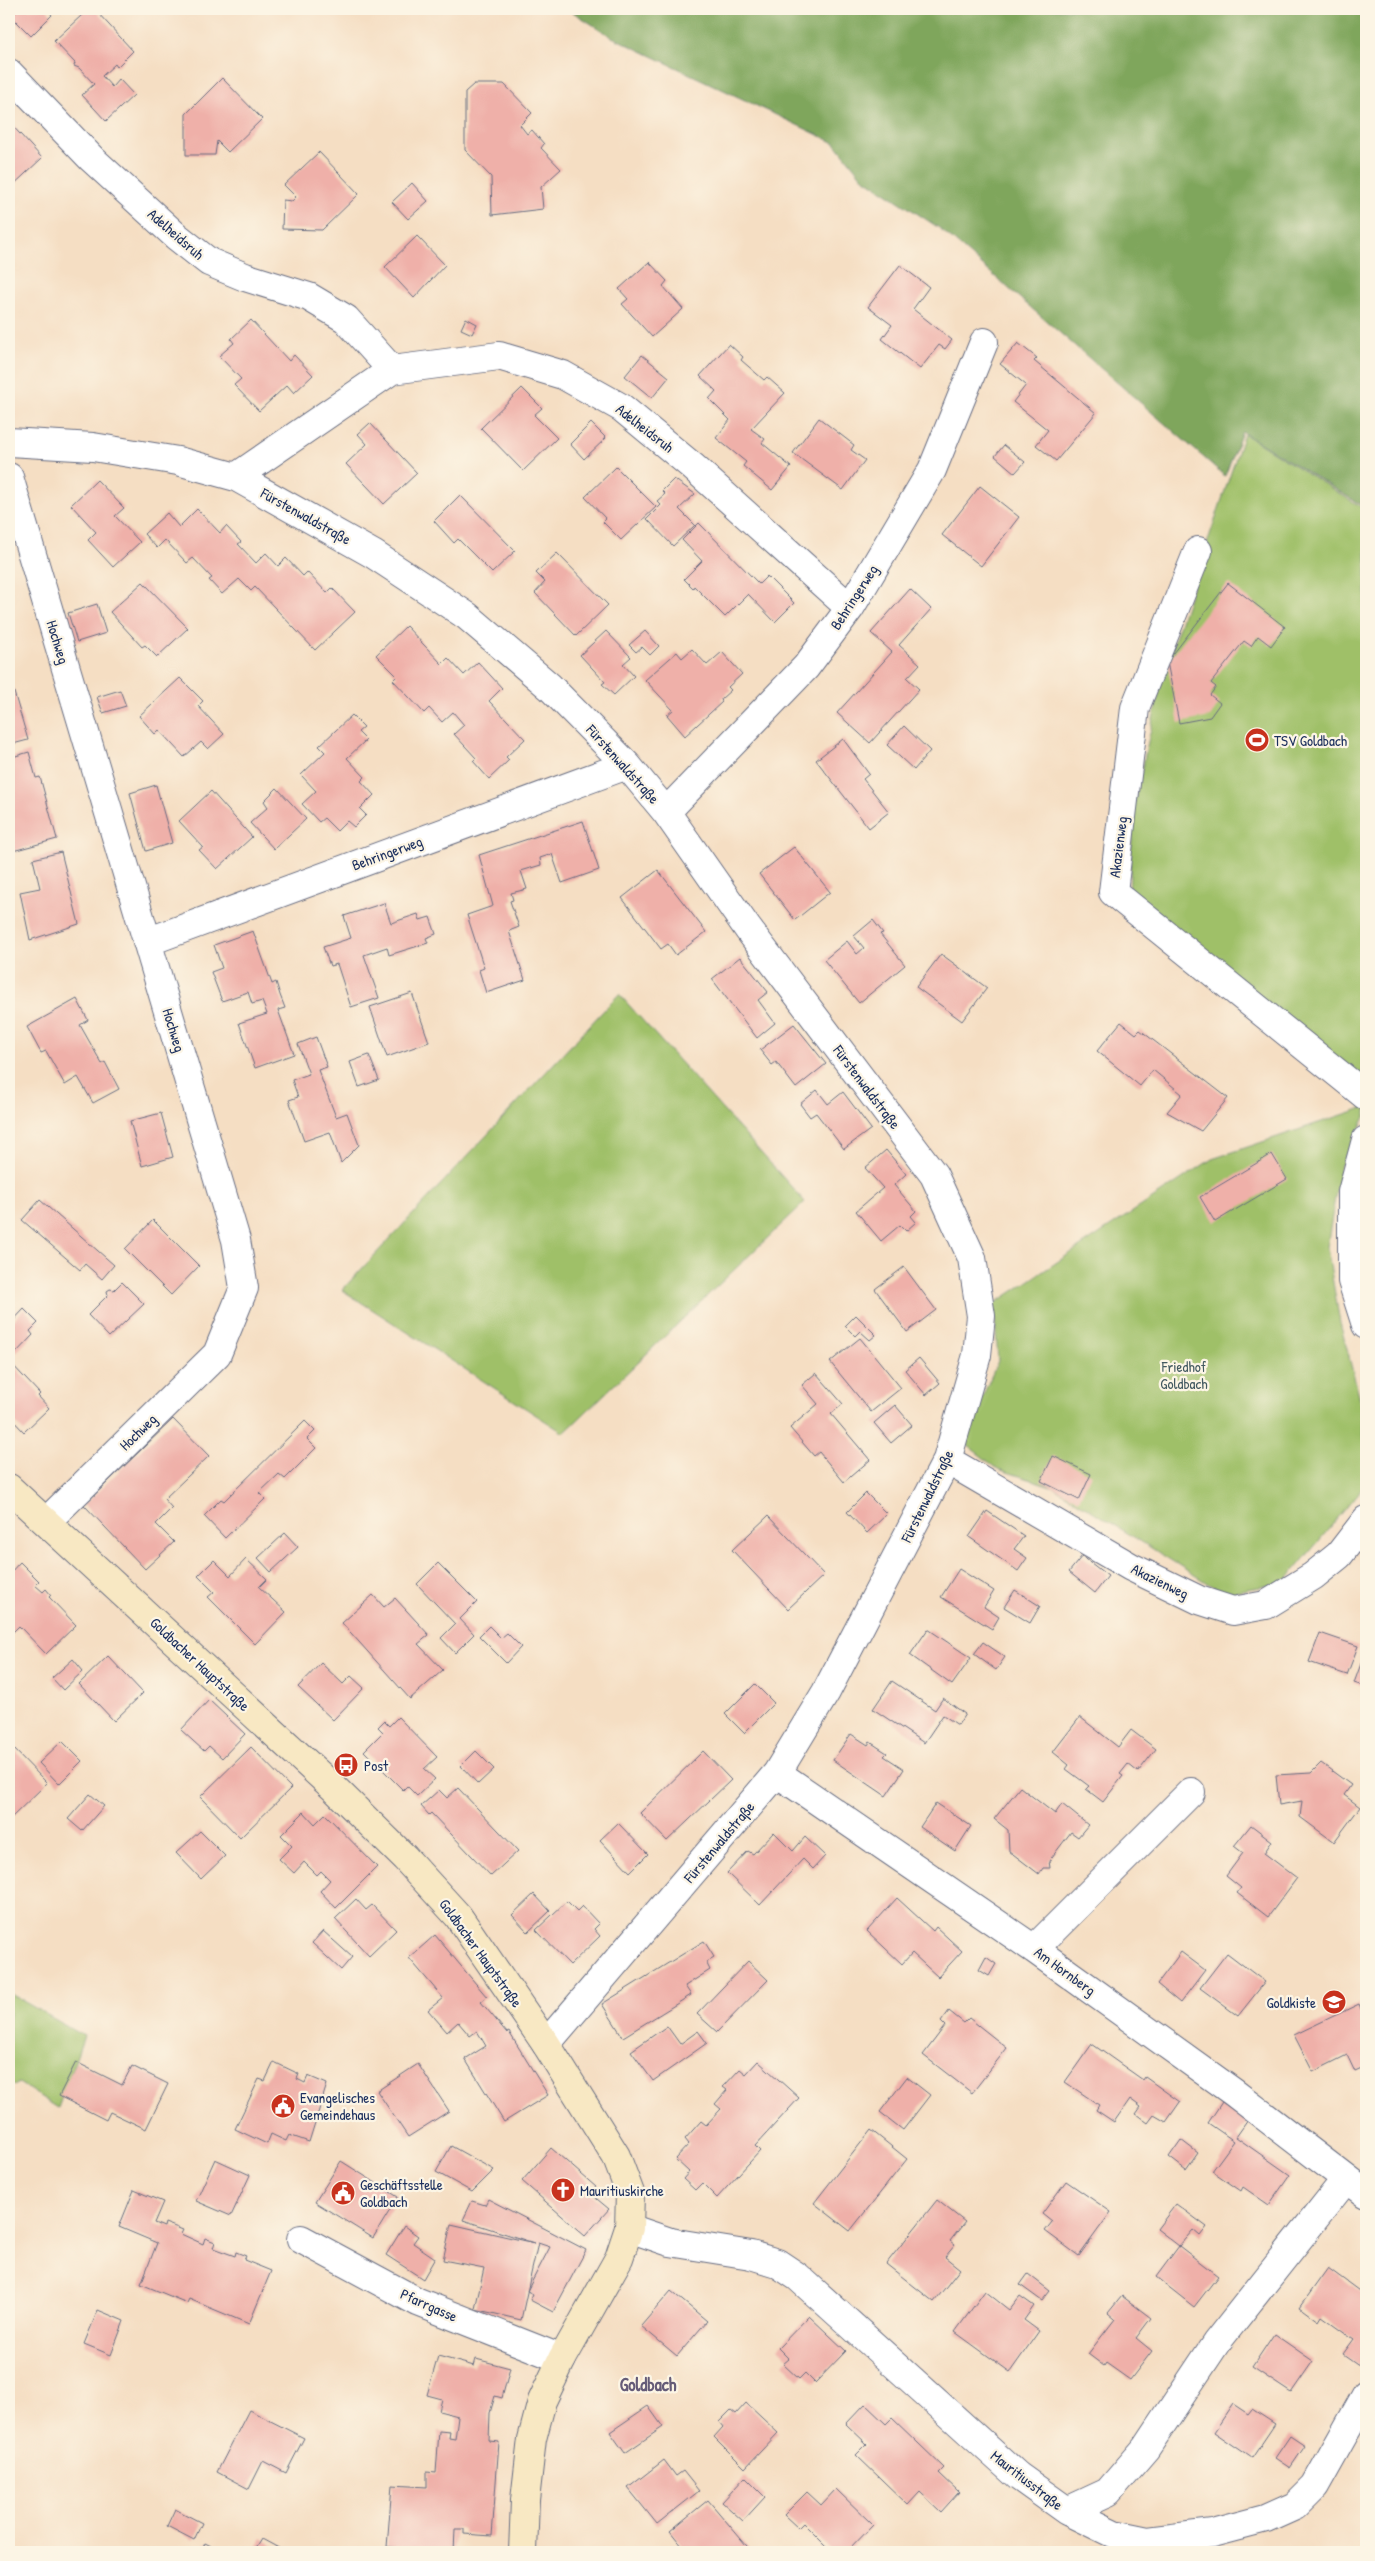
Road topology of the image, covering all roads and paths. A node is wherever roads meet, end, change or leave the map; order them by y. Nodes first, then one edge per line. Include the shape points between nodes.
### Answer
1 (9, 73) edge
2 (984, 342) dead end
3 (392, 370) junction
4 (9, 442) edge
5 (9, 477) edge
6 (236, 477) junction
7 (1198, 551) dead end
8 (850, 608) junction
9 (627, 765) junction
10 (666, 812) junction
11 (147, 942) junction
12 (1366, 1096) edge
13 (1366, 1140) edge
14 (1366, 1325) edge
15 (947, 1460) junction
16 (9, 1488) edge
17 (1366, 1520) edge
18 (47, 1521) junction
19 (776, 1773) junction
20 (1190, 1792) dead end
21 (1034, 1949) junction
22 (546, 2044) junction
23 (1356, 2187) edge
24 (629, 2228) junction
25 (301, 2240) dead end
26 (562, 2359) junction
27 (1366, 2394) edge
28 (1067, 2511) junction
29 (523, 2552) edge

1 - 3 street, Adelheidsruh via 92,159 209,262 317,301 346,318
2 - 8 street, Behringerweg via 932,470
3 - 6 street, Adelheidsruh
3 - 8 street, Adelheidsruh via 499,356 563,375 622,408 692,466
4 - 6 street, Fürstenwaldstraße via 93,447 178,461
5 - 11 street, Hochweg
6 - 9 street, Fürstenwaldstraße via 373,554 467,616 550,687
7 - 12 street, Akazienweg via 1135,708 1113,892
8 - 10 street, Behringerweg via 806,667
9 - 10 street, Fürstenwaldstraße
9 - 11 street, Behringerweg
10 - 15 street, Fürstenwaldstraße via 748,929 934,1175 972,1258 981,1316 977,1355
11 - 18 street, Hochweg via 236,1240 244,1288 217,1354
13 - 14 street via 1352,1192 1352,1281
15 - 17 street, Akazienweg via 1131,1567 1199,1600 1233,1611 1266,1605 1313,1576 1339,1555
15 - 19 street, Fürstenwaldstraße via 826,1692
16 - 18 street, Goldbacher Hauptstraße
18 - 22 street, Goldbacher Hauptstraße via 405,1858 458,1916
19 - 21 street, Am Hornberg
19 - 22 street, Fürstenwaldstraße
20 - 21 street
21 - 23 street, Am Hornberg via 1233,2092
22 - 24 street, Goldbacher Hauptstraße via 616,2156 630,2193
23 - 28 street, Mauritiusstraße via 1216,2343 1146,2448 1108,2492
24 - 26 street, Goldbacher Hauptstraße via 619,2258
24 - 28 street, Mauritiusstraße via 670,2242 751,2255 777,2263 798,2277 1018,2476
25 - 26 street, Pfarrgasse via 418,2302
26 - 29 street, Goldbacher Hauptstraße via 542,2401 532,2439
27 - 28 street via 1316,2486 1295,2506 1266,2519 1213,2533 1148,2541 1114,2534

